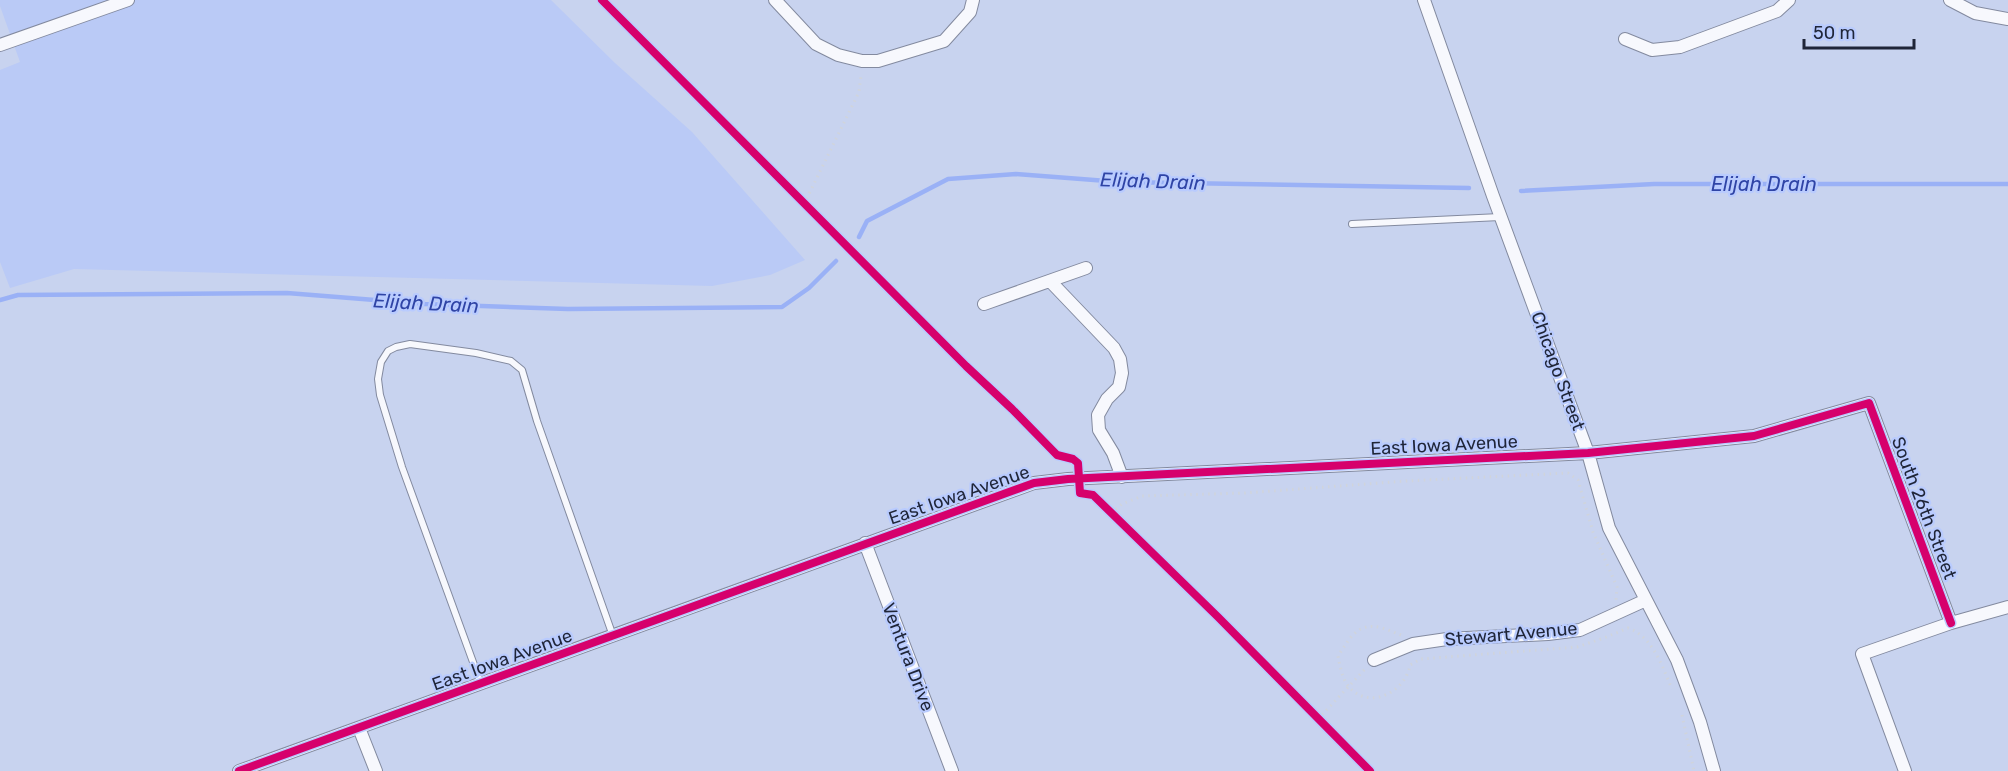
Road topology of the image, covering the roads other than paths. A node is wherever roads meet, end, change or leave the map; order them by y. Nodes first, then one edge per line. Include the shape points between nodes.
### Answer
1 (128, 0) edge
2 (775, 0) edge
3 (973, 0) edge
4 (1424, 0) edge
5 (1789, 0) edge
6 (1950, 0) edge
7 (2008, 19) edge
8 (1625, 39) dead end
9 (0, 45) edge
10 (1501, 217) junction
11 (1352, 224) dead end
12 (1086, 268) dead end
13 (1050, 281) junction
14 (984, 304) dead end
15 (1869, 404) joint
16 (1588, 453) junction
17 (1122, 477) junction
18 (865, 543) junction
19 (1646, 600) junction
20 (2008, 607) edge
21 (1952, 622) junction
22 (613, 636) junction
23 (1374, 660) road end
24 (481, 684) junction
25 (359, 728) junction
26 (239, 771) edge
27 (376, 771) edge
28 (952, 771) edge
29 (1714, 771) edge
30 (1905, 771) edge

1 - 9 street
2 - 3 street via 816,44 862,61 878,61 944,41 970,12
4 - 10 street, Chicago Street
5 - 8 street via 1777,11 1680,47 1652,50
6 - 7 street via 1975,13
10 - 11 lane
10 - 16 street, Chicago Street
12 - 13 street
13 - 14 street
13 - 17 street via 1120,359 1119,387 1098,415 1099,430
15 - 16 street, East Iowa Avenue via 1754,436
15 - 21 street, South 26th Street
16 - 17 street, East Iowa Avenue
16 - 19 street, Chicago Street via 1608,528
17 - 18 street, East Iowa Avenue via 1034,483
18 - 22 street, East Iowa Avenue
18 - 28 street, Ventura Drive
19 - 23 street, Stewart Avenue via 1580,630 1413,644
19 - 29 street, Chicago Street via 1677,660
20 - 21 street
21 - 30 street via 1862,654
22 - 24 street, East Iowa Avenue
22 - 24 lane via 522,370 511,361 476,352 410,344 396,347 381,362 380,395
24 - 25 street, East Iowa Avenue
25 - 26 street, East Iowa Avenue
25 - 27 street

